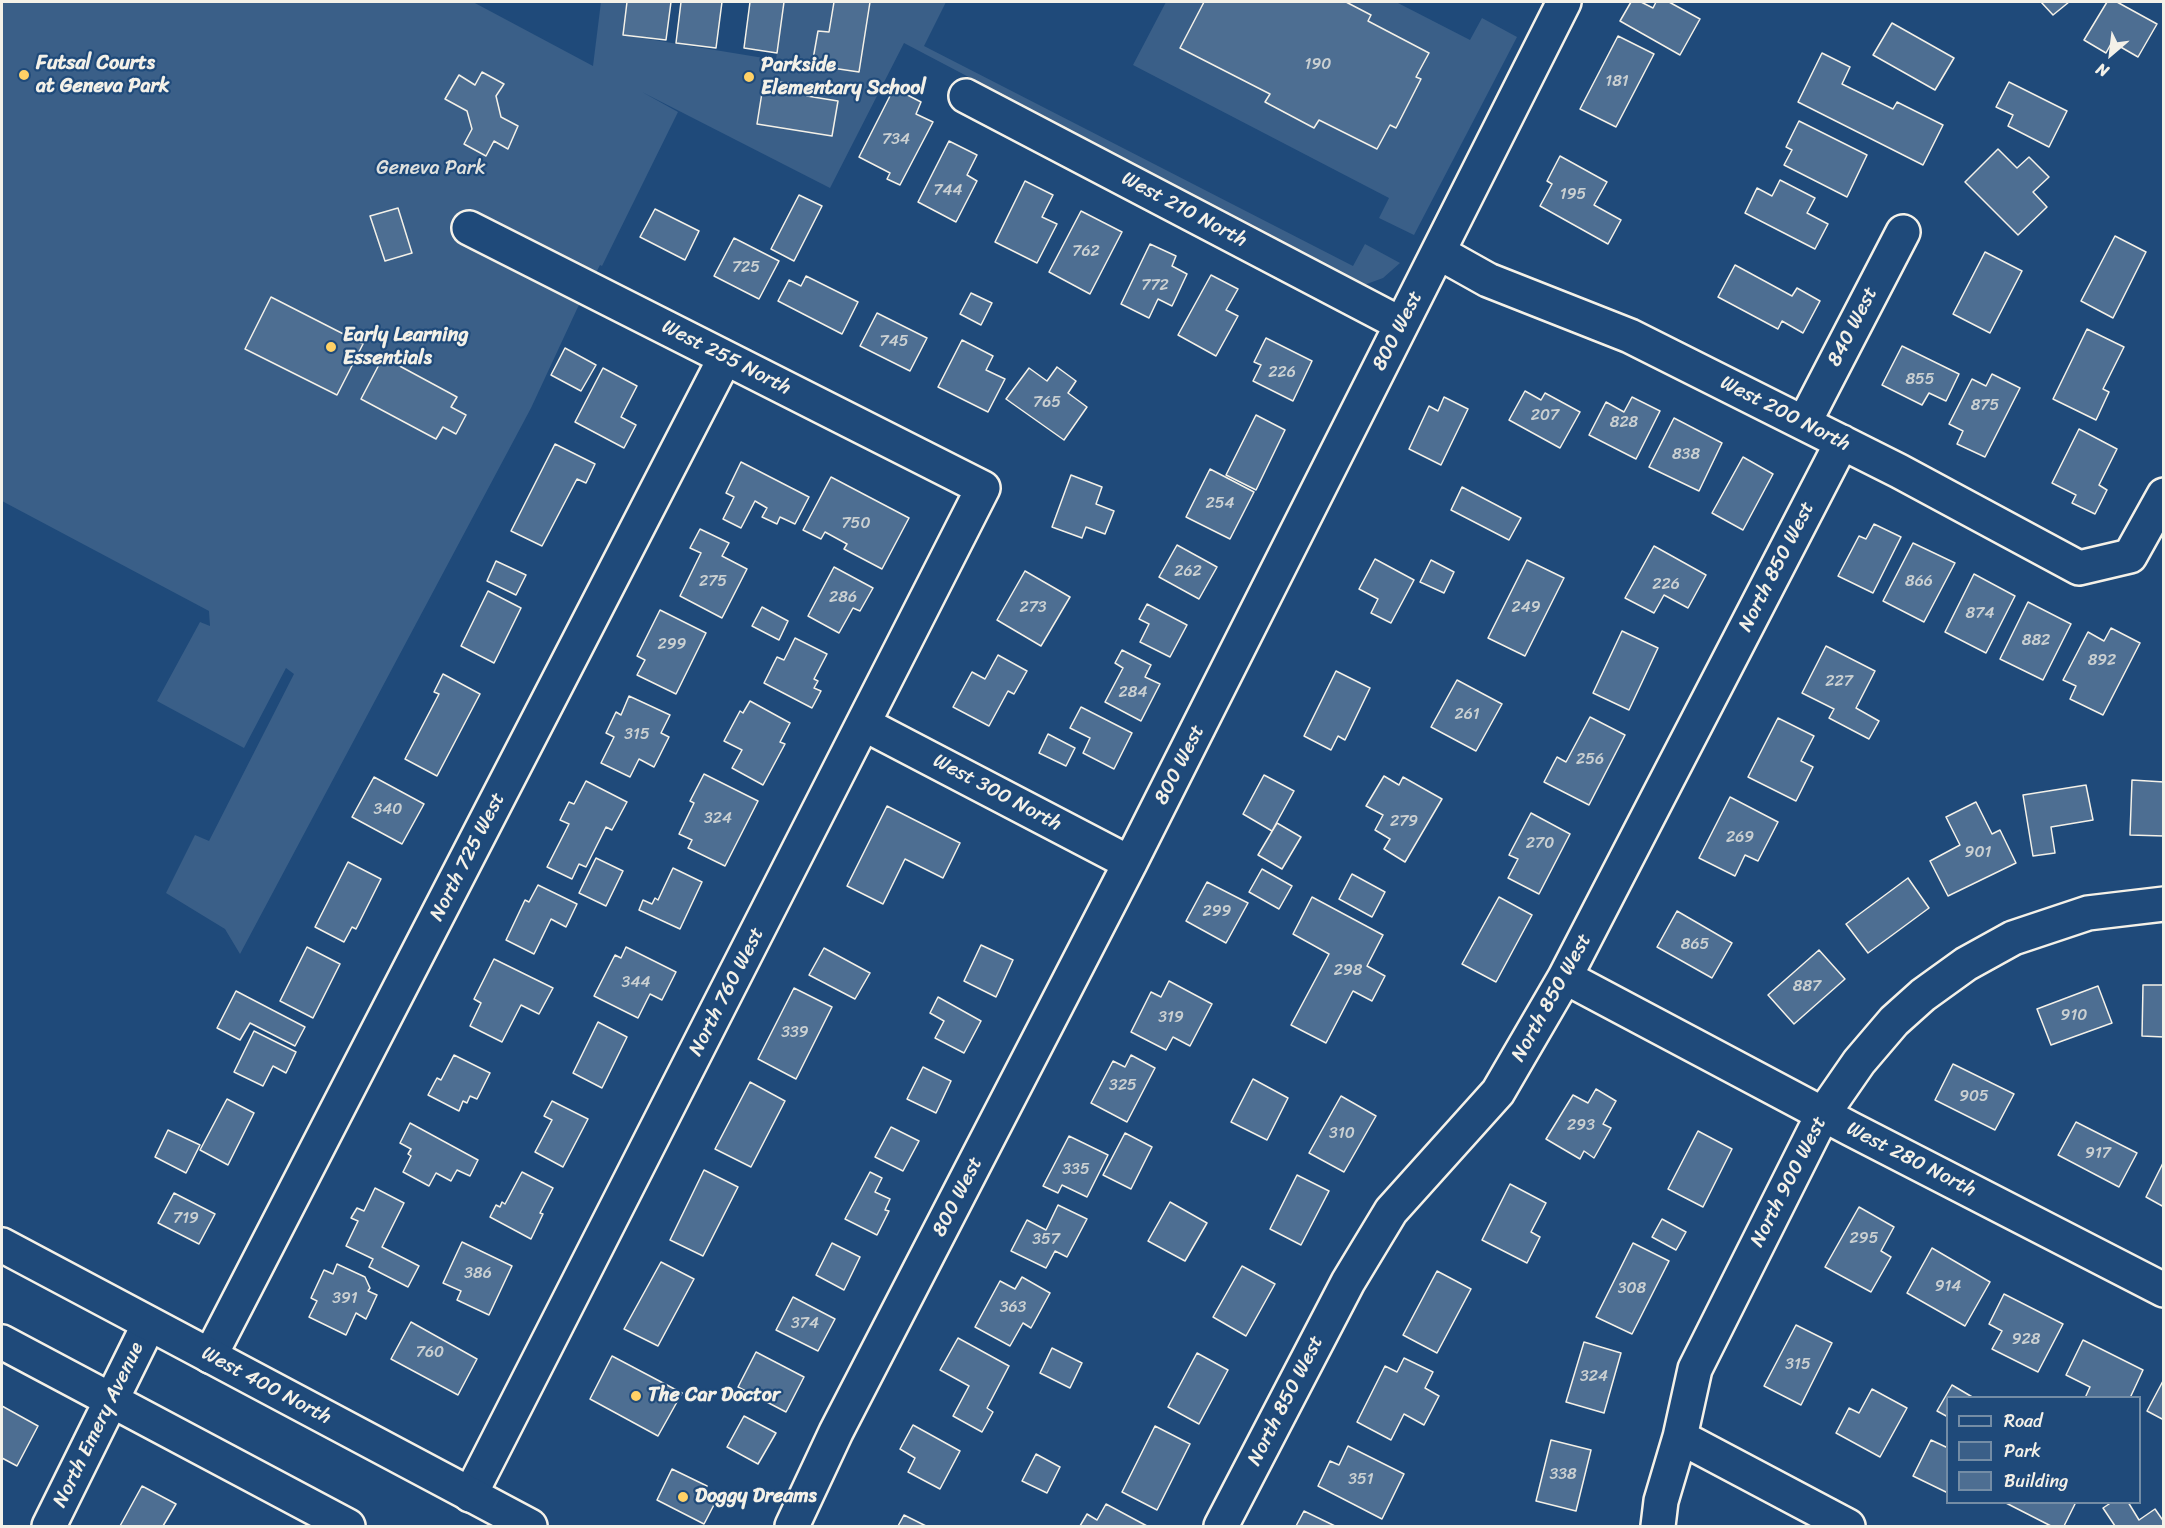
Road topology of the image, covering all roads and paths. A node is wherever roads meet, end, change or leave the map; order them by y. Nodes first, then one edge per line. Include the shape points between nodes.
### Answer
1 (1564, 2) edge
2 (966, 96) dead end
3 (469, 228) dead end
4 (1903, 232) dead end
5 (1438, 252) junction
6 (1401, 324) junction
7 (725, 358) junction
8 (1804, 423) junction
9 (1842, 442) junction
10 (983, 488) joint
11 (2163, 495) edge
12 (864, 724) junction
13 (1130, 863) junction
14 (2163, 904) edge
15 (1565, 977) junction
16 (1823, 1114) junction
17 (2, 1245) edge
18 (2163, 1290) edge
19 (149, 1324) junction
20 (2, 1342) edge
21 (210, 1356) junction
22 (111, 1401) junction
23 (1680, 1437) junction
24 (470, 1495) junction
25 (49, 1527) edge
26 (348, 1527) edge
27 (530, 1527) edge
28 (792, 1527) edge
29 (1221, 1527) edge
30 (1658, 1527) edge
31 (1848, 1527) edge

1 - 5 street, 800 West
2 - 6 street, West 210 North
3 - 7 street, West 255 North
4 - 8 street, 840 West
5 - 6 street, 800 West
5 - 8 street, West 200 North via 1488,280 1630,336
6 - 13 street, 800 West
7 - 10 street, West 255 North
7 - 21 street, North 725 West
8 - 9 street, West 200 North
9 - 11 street, West 200 North via 2079,568 2130,556
9 - 15 street, North 850 West
10 - 12 street, North 760 West
12 - 13 street, West 300 North
12 - 24 street, North 760 West
13 - 28 street, 800 West via 842,1422
14 - 16 street, North 900 West via 2088,914 2044,926 1966,963 1894,1021
15 - 16 street, West 280 North
15 - 29 street, North 850 West via 1498,1092 1391,1211 1348,1281
16 - 18 street, West 280 North
16 - 23 street, North 900 West via 1695,1369
17 - 19 street, West 400 North
19 - 21 street, West 400 North
19 - 22 street, North Emery Avenue
20 - 22 street
21 - 24 street, West 400 North
22 - 25 street, North Emery Avenue
22 - 26 street
23 - 30 street, North 900 West via 1661,1501
23 - 31 street
24 - 27 street, West 400 North

